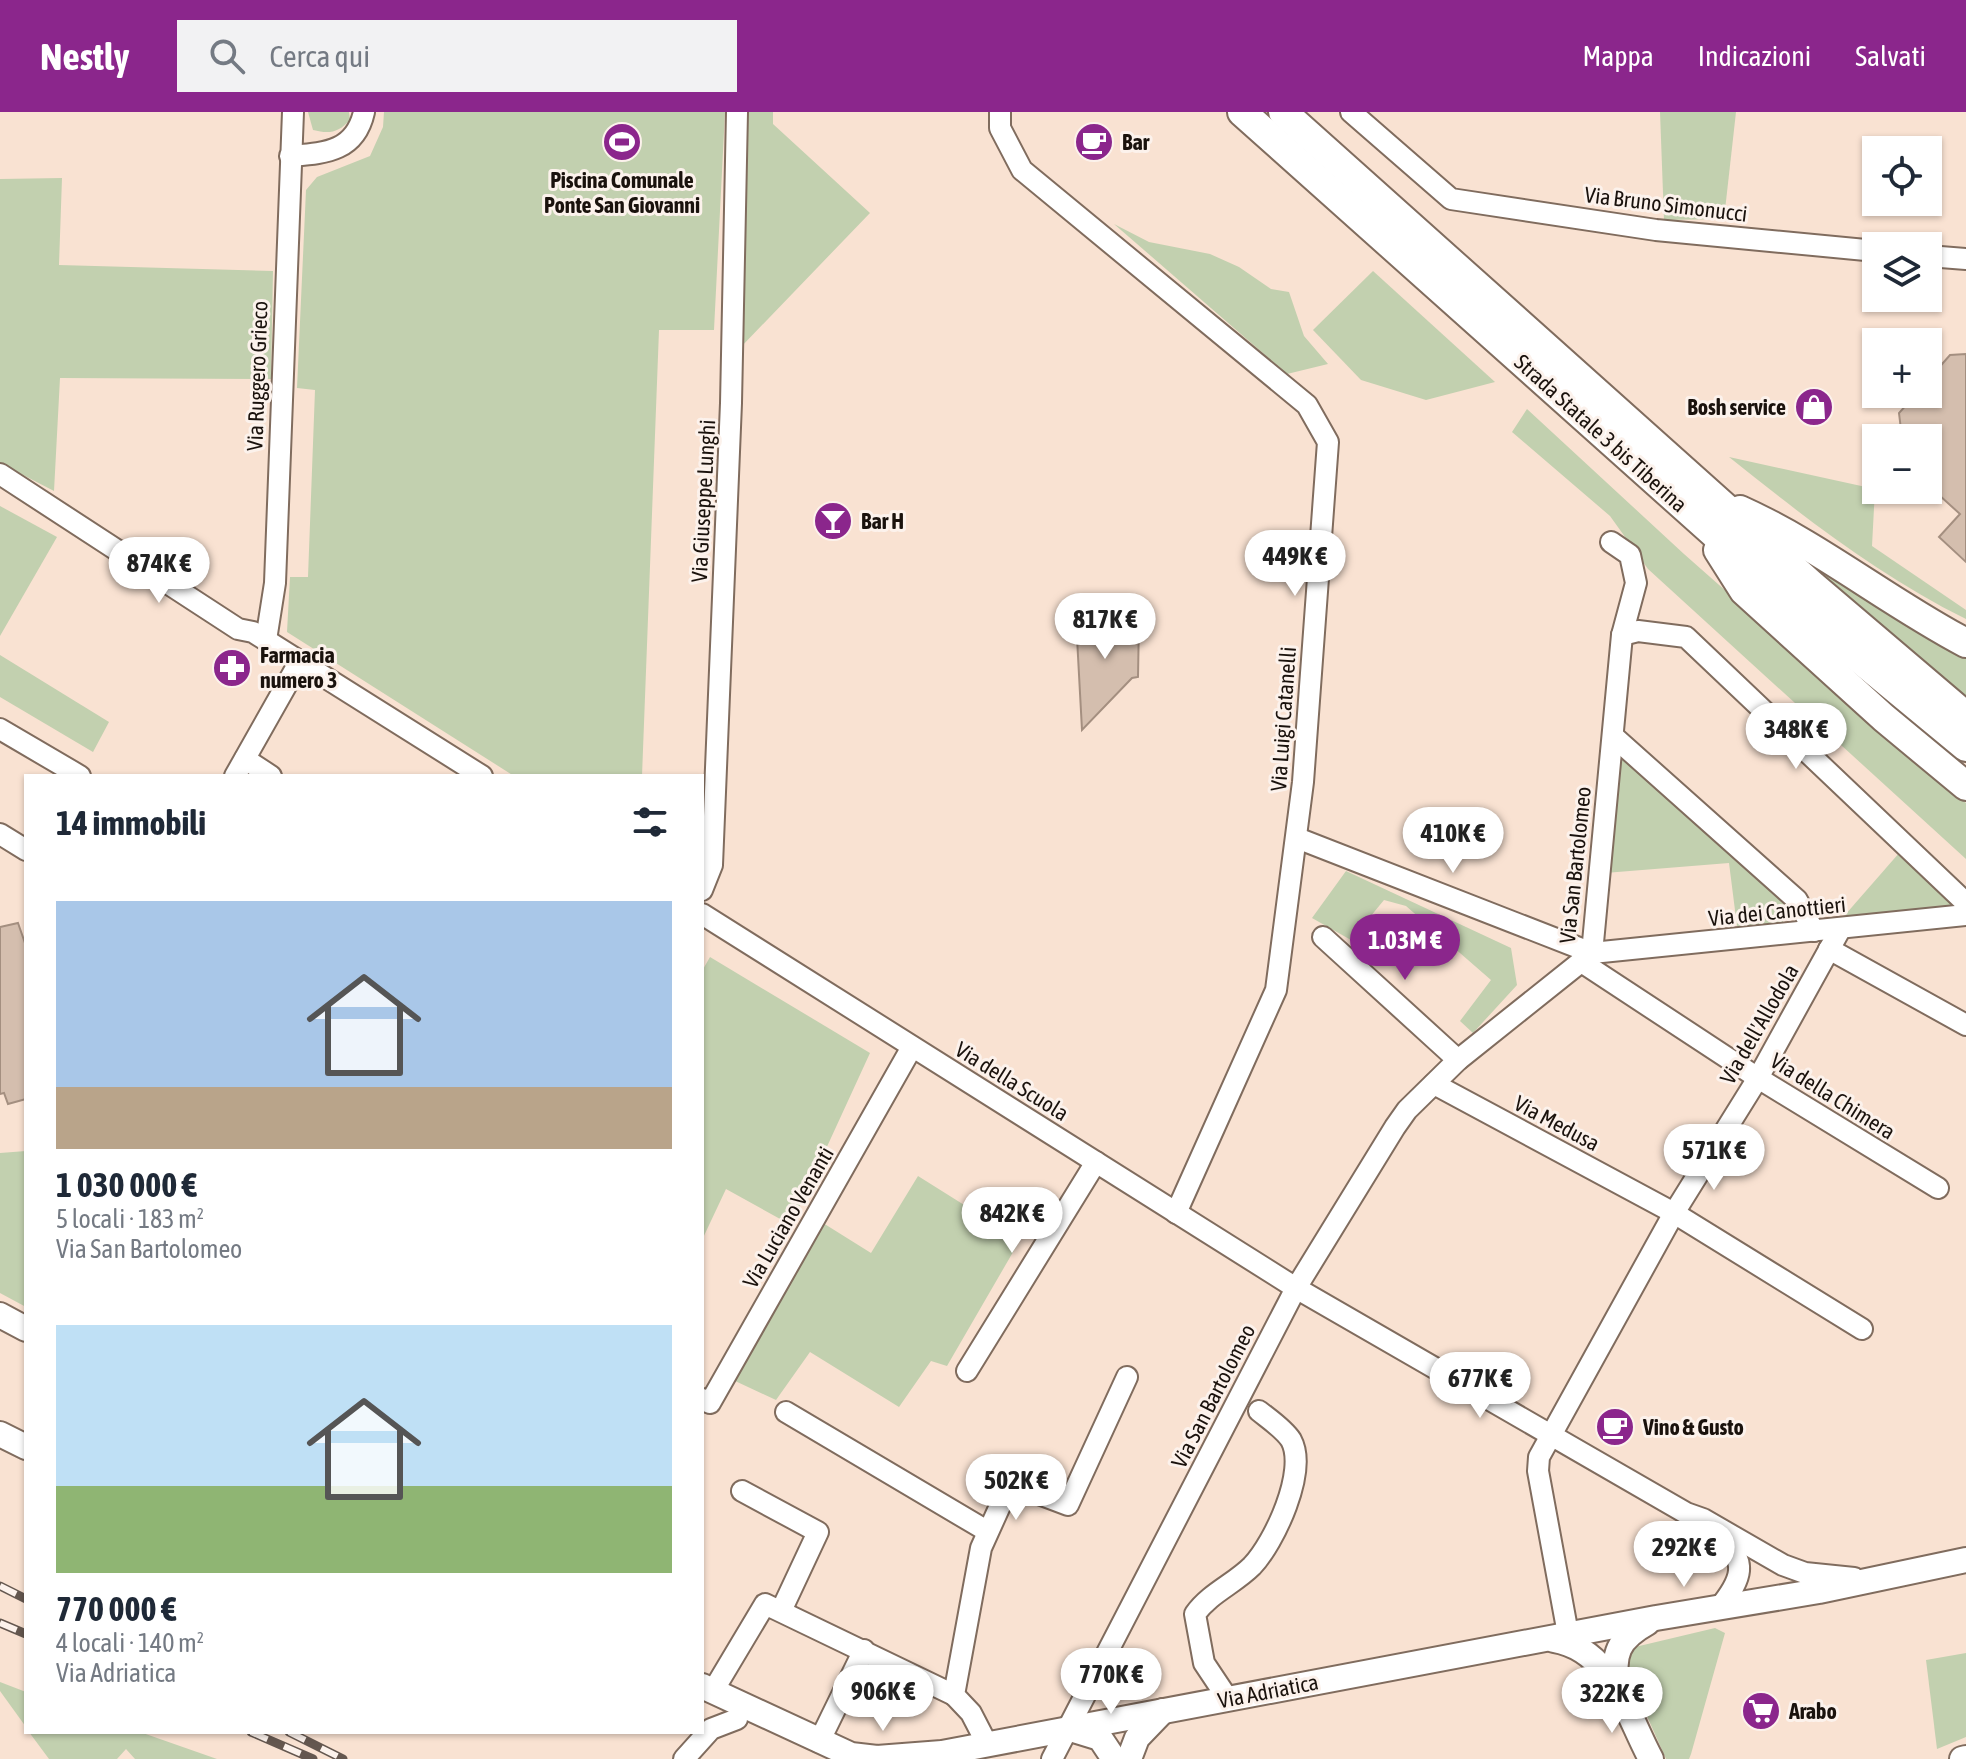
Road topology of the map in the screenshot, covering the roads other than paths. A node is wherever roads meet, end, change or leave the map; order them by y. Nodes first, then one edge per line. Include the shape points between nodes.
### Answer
1 (293, 112) edge
2 (364, 112) edge
3 (737, 112) edge
4 (1000, 112) edge
5 (1242, 112) edge
6 (1283, 112) edge
7 (1351, 112) edge
8 (290, 156) junction
9 (1862, 250) edge
10 (1942, 257) edge
11 (1966, 259) edge
12 (0, 474) edge
13 (1709, 511) junction
14 (1611, 542) dead end
15 (1622, 635) junction
16 (260, 636) junction
17 (1966, 643) edge
18 (300, 661) junction
19 (1966, 716) edge
20 (0, 729) edge
21 (1613, 736) junction
22 (1966, 747) edge
23 (240, 768) edge
24 (77, 774) edge
25 (263, 774) edge
26 (479, 774) edge
27 (1966, 786) edge
28 (0, 834) edge
29 (1297, 838) junction
30 (24, 849) edge
31 (704, 885) edge
32 (1966, 903) edge
33 (704, 915) edge
34 (1966, 915) edge
35 (1841, 928) junction
36 (1814, 931) junction
37 (1323, 937) dead end
38 (1829, 949) junction
39 (1588, 958) junction
40 (1966, 1025) edge
41 (912, 1047) junction
42 (1458, 1060) junction
43 (1758, 1078) junction
44 (1434, 1084) junction
45 (1096, 1162) junction
46 (1938, 1188) dead end
47 (1176, 1213) junction
48 (1674, 1213) junction
49 (1296, 1288) junction
50 (0, 1315) edge
51 (24, 1328) edge
52 (1862, 1329) dead end
53 (967, 1371) dead end
54 (1127, 1377) dead end
55 (704, 1400) edge
56 (1259, 1411) dead end
57 (786, 1412) dead end
58 (0, 1434) edge
59 (1550, 1435) junction
60 (24, 1446) edge
61 (742, 1491) dead end
62 (1686, 1513) junction
63 (987, 1531) junction
64 (1966, 1560) edge
65 (1890, 1577) junction
66 (773, 1608) junction
67 (1719, 1608) junction
68 (1656, 1618) junction
69 (1557, 1636) junction
70 (864, 1650) junction
71 (1618, 1689) junction
72 (706, 1693) edge
73 (954, 1695) junction
74 (1228, 1699) junction
75 (1163, 1711) junction
76 (737, 1719) junction
77 (1068, 1729) junction
78 (684, 1734) edge
79 (987, 1744) junction
80 (821, 1750) edge
81 (938, 1756) edge
82 (681, 1759) edge
83 (1052, 1759) edge
84 (1114, 1759) edge
85 (1129, 1759) edge
86 (1651, 1759) edge

1 - 8 street, Via Ruggero Grieco
2 - 8 street via 358,130 337,150
3 - 31 street, Via Giuseppe Lunghi via 712,865
4 - 29 street, Via Luigi Catanelli via 1000,128 1022,170 1307,405 1328,442
5 - 13 highway, Strada Statale 3 bis Tiberina
6 - 13 highway, Strada Statale 3 bis Tiberina
7 - 9 street, Via Bruno Simonucci via 1451,199 1656,230
8 - 16 street, Via Ruggero Grieco via 275,583
10 - 11 street
12 - 16 street via 95,533 109,534 245,619
13 - 17 highway via 1794,535
13 - 19 highway, Strada Statale 3 bis Tiberina
13 - 22 highway, Strada Statale 3 bis Tiberina
13 - 27 highway via 1744,591
14 - 15 street, Via San Bartolomeo via 1630,555 1636,583
15 - 21 street, Via San Bartolomeo
15 - 32 street via 1638,631 1686,637
16 - 18 street
18 - 23 street
18 - 26 street
20 - 24 street
21 - 36 street via 1797,900
21 - 39 street, Via San Bartolomeo
23 - 25 street
28 - 30 street
29 - 39 street
29 - 47 street, Via Luigi Catanelli via 1276,990
33 - 41 street, Via della Scuola
34 - 35 street, Via dei Canottieri
35 - 36 street, Via dei Canottieri
35 - 38 street, Via dell'Allodola
36 - 39 street, Via dei Canottieri
37 - 42 street
38 - 40 street
38 - 43 street, Via dell'Allodola
39 - 42 street, Via San Bartolomeo
39 - 43 street, Via della Chimera
41 - 45 street, Via della Scuola
41 - 55 street, Via Luciano Venanti via 710,1403
42 - 44 street, Via San Bartolomeo
43 - 46 street, Via della Chimera
43 - 48 street, Via dell'Allodola
44 - 48 street, Via Medusa
44 - 49 street, Via San Bartolomeo via 1401,1118
45 - 47 street, Via della Scuola
45 - 53 street
47 - 49 street, Via della Scuola
48 - 52 street, Via Medusa
48 - 59 street, Via dell'Allodola
49 - 59 street, Via della Scuola
49 - 77 street, Via San Bartolomeo
50 - 51 main road
54 - 63 street via 1068,1505 1009,1486
56 - 74 street via 1291,1440 1296,1471 1290,1496 1254,1564 1195,1614 1204,1663
57 - 63 street
58 - 60 main road
59 - 62 street, Via della Scuola
59 - 69 street, Via dell'Allodola via 1538,1471
61 - 66 street via 818,1532
62 - 65 street via 1805,1573
62 - 67 street via 1737,1555 1738,1577
63 - 73 street
64 - 65 main road, Via Adriatica
65 - 67 main road, Via Adriatica
66 - 70 street
66 - 72 street
67 - 68 main road, Via Adriatica
68 - 69 main road, Via Adriatica
68 - 71 main road via 1630,1632 1617,1648 1613,1663
69 - 71 main road, Via Adriatica via 1582,1648
69 - 74 main road, Via Adriatica
70 - 73 street
70 - 80 street
71 - 86 main road, Via Adriatica
72 - 76 main road
72 - 80 main road
73 - 79 street via 971,1713
74 - 75 main road, Via Adriatica
75 - 77 main road, Via Adriatica
75 - 85 main road via 1137,1738
76 - 80 main road
76 - 82 street via 711,1729
77 - 79 main road, Via Adriatica
77 - 83 street, Via San Bartolomeo
77 - 84 main road via 1092,1732
78 - 82 street
79 - 81 main road, Via Adriatica
80 - 81 main road, Via Adriatica via 877,1758

